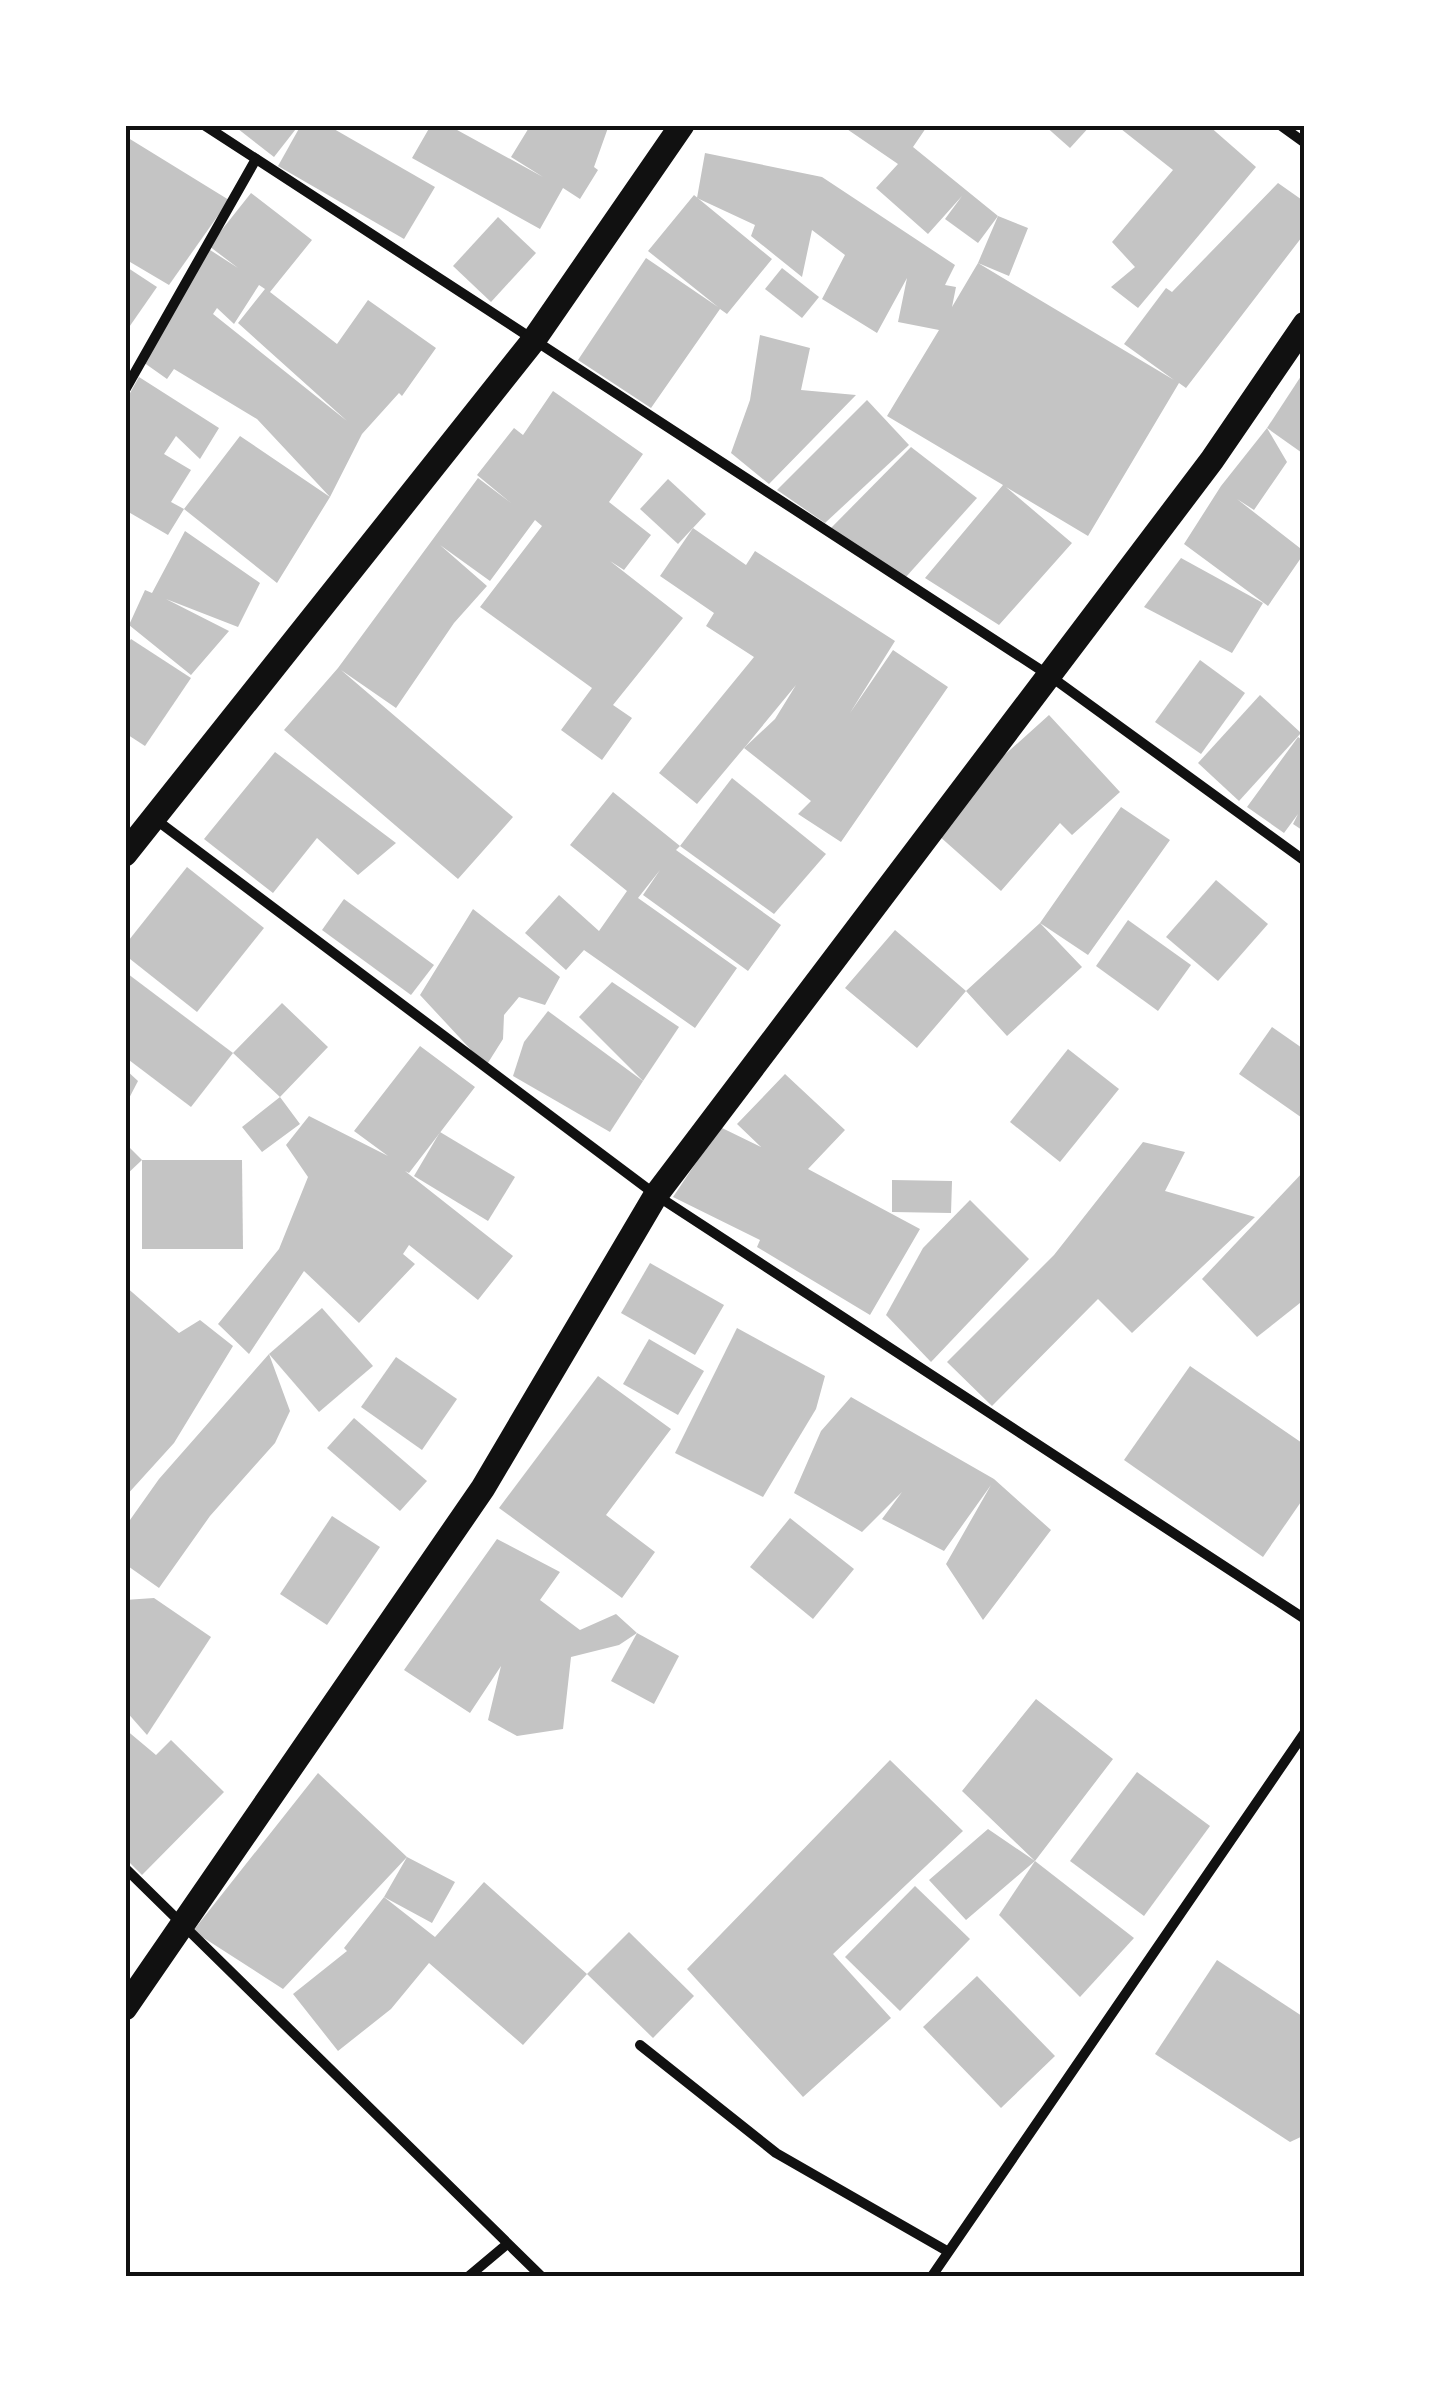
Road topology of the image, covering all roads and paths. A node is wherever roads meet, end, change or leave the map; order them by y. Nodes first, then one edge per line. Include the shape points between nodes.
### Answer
1 (204, 125) edge
2 (682, 125) edge
3 (1280, 125) edge
4 (1305, 143) edge
5 (256, 159) junction
6 (1305, 324) edge
7 (533, 341) junction
8 (125, 390) edge
9 (1050, 676) junction
10 (154, 819) junction
11 (125, 854) edge
12 (1305, 861) edge
13 (656, 1195) junction
14 (1305, 1619) edge
15 (1305, 1732) edge
16 (125, 1868) edge
17 (179, 1925) junction
18 (125, 2008) edge
19 (640, 2045) dead end
20 (506, 2245) junction
21 (947, 2251) junction
22 (470, 2276) edge
23 (542, 2276) edge
24 (932, 2276) edge

1 - 5 street
2 - 7 main road
3 - 4 street
5 - 7 street
5 - 8 street
6 - 9 main road
7 - 9 street
7 - 10 main road
9 - 12 street
9 - 13 main road
10 - 11 main road
10 - 13 street
13 - 14 street
13 - 17 main road via 483,1488
15 - 21 street
16 - 17 street
17 - 18 main road
17 - 20 street
19 - 21 street via 776,2153
20 - 22 street
20 - 23 street
21 - 24 street

